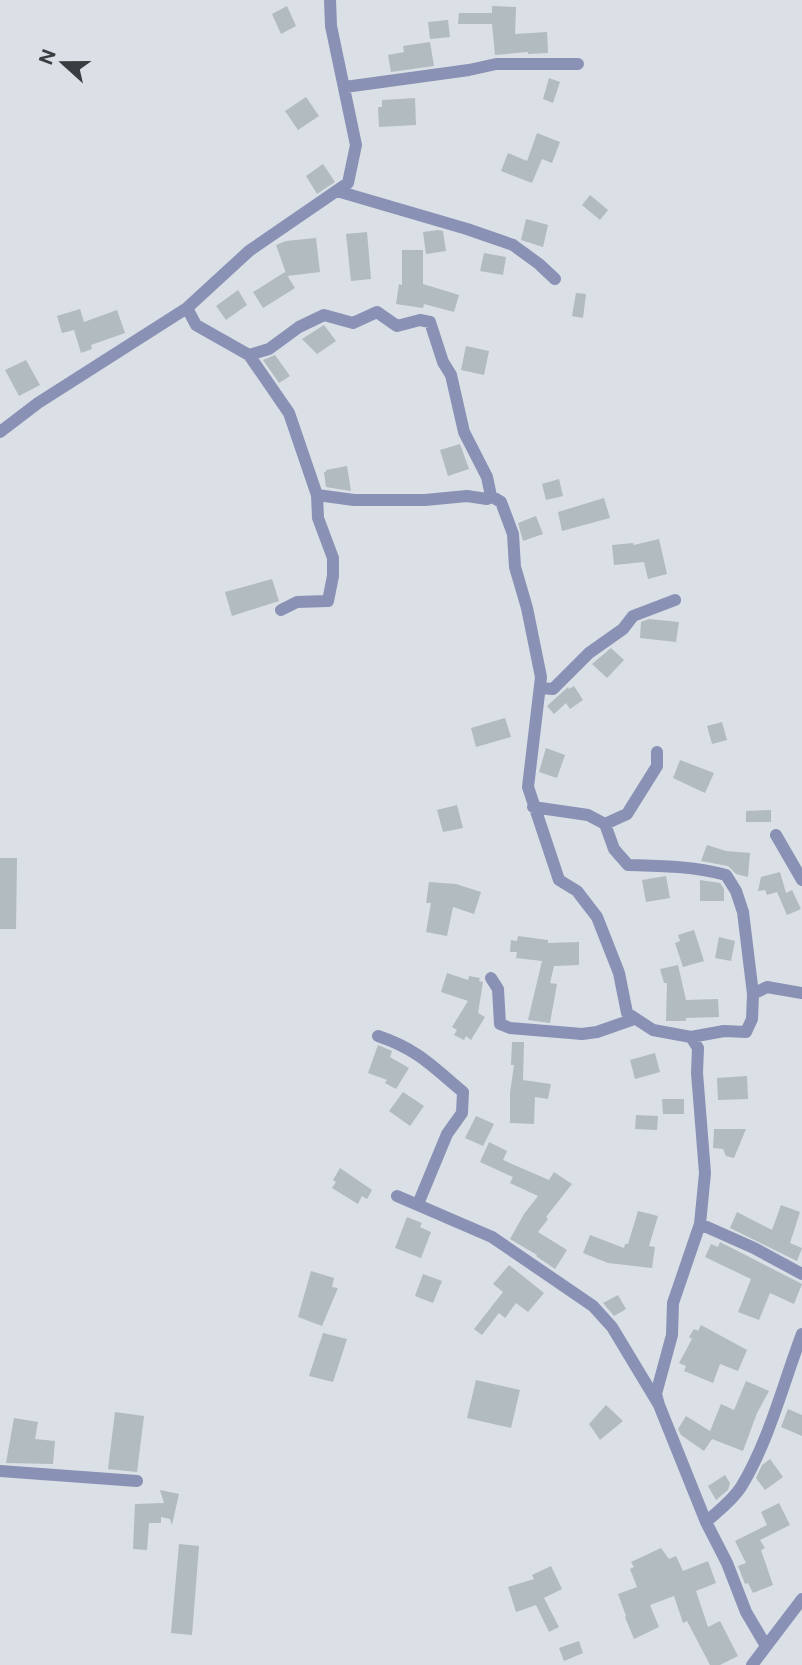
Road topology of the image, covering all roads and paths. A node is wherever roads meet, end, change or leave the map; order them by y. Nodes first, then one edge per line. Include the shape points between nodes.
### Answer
1 (330, 0) edge
2 (578, 64) dead end
3 (345, 87) junction
4 (337, 191) junction
5 (555, 279) dead end
6 (187, 308) junction
7 (249, 355) junction
8 (0, 432) edge
9 (317, 495) junction
10 (491, 496) junction
11 (675, 600) dead end
12 (281, 610) dead end
13 (541, 688) junction
14 (657, 752) dead end
15 (533, 807) junction
16 (605, 824) junction
17 (776, 835) dead end
18 (802, 880) edge
19 (491, 978) dead end
20 (802, 993) edge
21 (754, 994) junction
22 (634, 1019) junction
23 (378, 1036) dead end
24 (691, 1037) junction
25 (397, 1196) dead end
26 (418, 1204) junction
27 (700, 1224) junction
28 (802, 1274) edge
29 (802, 1334) edge
30 (659, 1405) junction
31 (0, 1471) edge
32 (137, 1482) dead end
33 (706, 1522) junction
34 (802, 1599) edge
35 (766, 1646) junction
36 (752, 1665) edge

1 - 3 street
2 - 3 street via 496,64
3 - 4 street via 356,145 348,183
4 - 5 street via 513,245
4 - 6 street via 250,251
6 - 7 street via 197,325
6 - 8 street
7 - 9 street via 289,413
7 - 10 street via 269,349 324,315 353,323 377,312 397,327 430,322 451,375 464,432 487,477
9 - 10 street via 354,500
9 - 12 street via 318,518 333,558 328,601 296,602
10 - 13 street via 506,510 513,534 515,567
11 - 13 street via 633,616 553,689
13 - 15 street via 528,787
14 - 16 street via 657,766 627,814
15 - 16 street via 587,815
15 - 22 street via 559,880 577,891 597,917 620,973 627,1013
16 - 21 street via 614,849 628,865 705,869 726,875 743,912
17 - 18 street
19 - 22 street via 498,989 500,1024 510,1028 590,1033
20 - 21 street via 766,987
21 - 24 street via 746,1031
22 - 24 street via 653,1030
23 - 26 street via 425,1058 463,1092 462,1113 447,1134
24 - 27 street via 698,1048 705,1173
25 - 26 street
26 - 30 street via 492,1237 593,1306 612,1327
27 - 28 street
27 - 30 street via 673,1303 671,1335 656,1394
29 - 33 street via 741,1487
30 - 33 street
31 - 32 street
33 - 35 street
34 - 35 street
35 - 36 street

